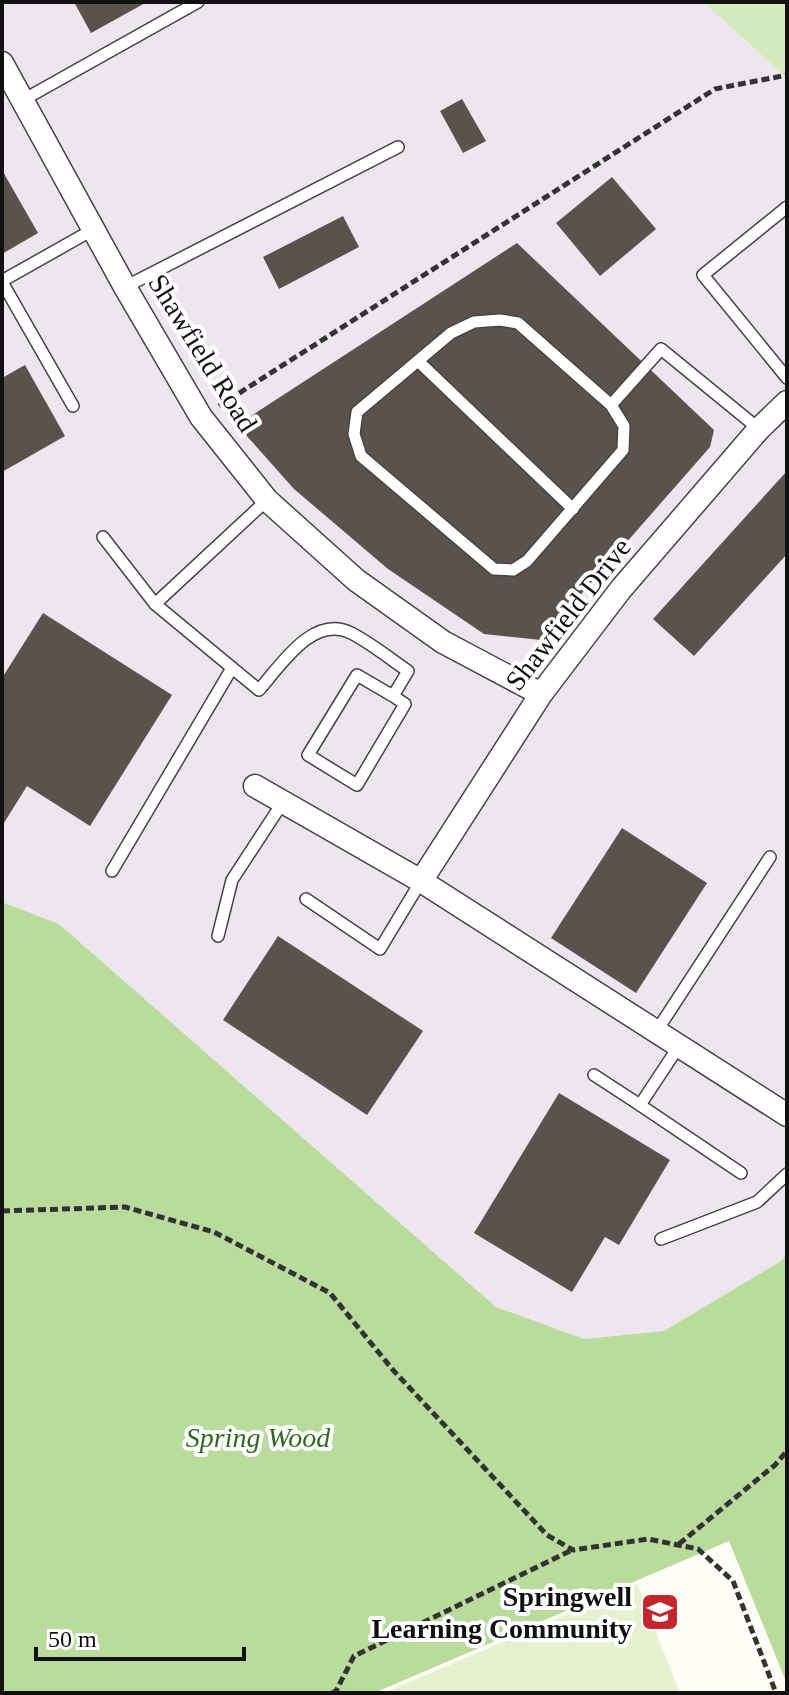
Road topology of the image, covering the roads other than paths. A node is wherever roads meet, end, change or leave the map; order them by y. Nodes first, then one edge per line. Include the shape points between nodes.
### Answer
1 (198, 2) edge
2 (2, 63) edge
3 (23, 100) junction
4 (398, 147) dead end
5 (787, 207) edge
6 (94, 228) junction
7 (2, 281) edge
8 (125, 287) junction
9 (418, 361) junction
10 (787, 378) edge
11 (787, 402) edge
12 (611, 405) junction
13 (73, 406) dead end
14 (759, 429) junction
15 (267, 500) junction
16 (573, 509) junction
17 (103, 537) dead end
18 (155, 604) junction
19 (232, 668) junction
20 (541, 694) junction
21 (393, 696) junction
22 (255, 786) dead end
23 (283, 802) junction
24 (770, 857) dead end
25 (112, 871) dead end
26 (421, 881) junction
27 (306, 899) dead end
28 (218, 936) dead end
29 (656, 1032) junction
30 (679, 1046) junction
31 (594, 1075) dead end
32 (640, 1105) junction
33 (787, 1115) edge
34 (741, 1173) dead end
35 (787, 1174) edge
36 (661, 1239) dead end

1 - 3 lane
2 - 3 street, Shawfield Road
3 - 6 street, Shawfield Road
4 - 8 lane
5 - 10 lane via 703,275
6 - 7 lane
6 - 8 street, Shawfield Road
7 - 13 lane
8 - 15 street, Shawfield Road via 201,417
9 - 12 lane via 451,333 474,322 518,323
9 - 16 lane
9 - 16 lane via 357,412 354,434 361,456 494,569 513,570 527,561
11 - 14 street, Shawfield Drive
12 - 14 lane via 661,349
12 - 16 lane via 624,426 623,450
14 - 20 street, Shawfield Drive via 621,589
15 - 18 lane
15 - 20 street, Shawfield Road via 393,607 443,642
17 - 18 lane
18 - 19 lane
19 - 21 lane via 259,690 310,636 335,628 350,632 408,671
19 - 25 lane
20 - 26 street, Shawfield Drive
21 - 21 lane via 357,675 308,755 357,785 405,704
22 - 23 street
23 - 26 street
23 - 28 lane via 232,880
24 - 29 lane
26 - 27 lane via 380,949
26 - 29 street
29 - 30 street
30 - 32 lane
30 - 33 street
31 - 32 lane
32 - 34 lane
35 - 36 lane via 757,1202

